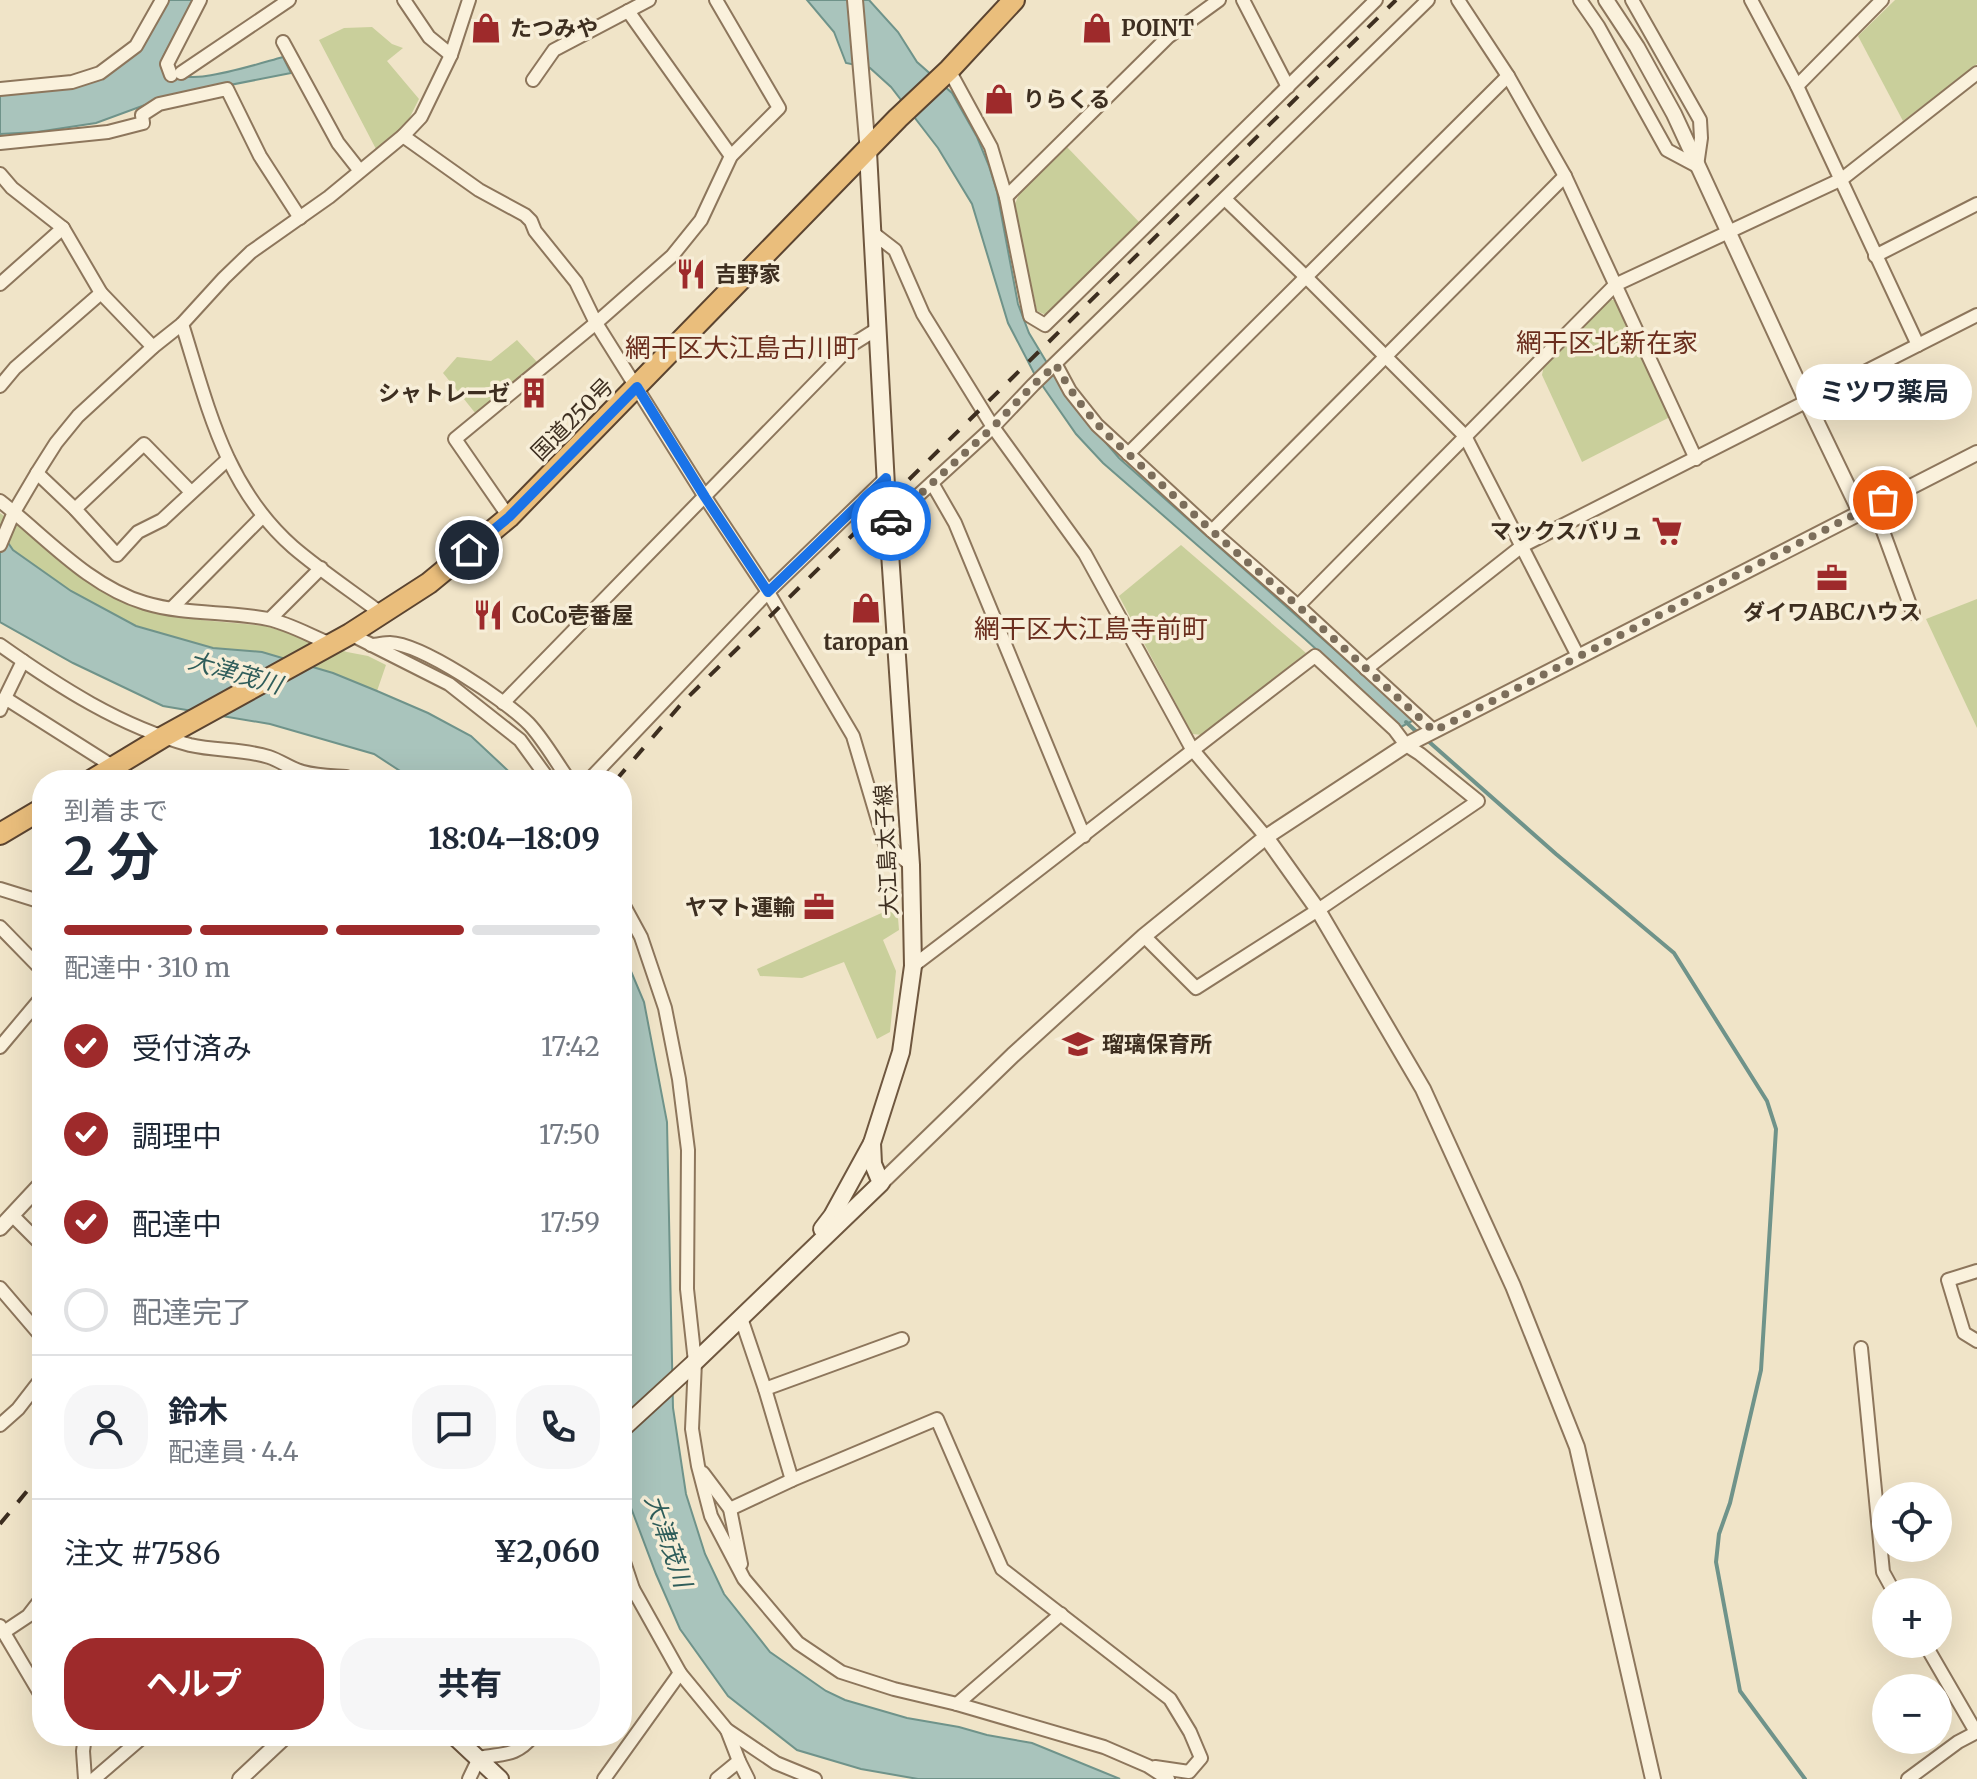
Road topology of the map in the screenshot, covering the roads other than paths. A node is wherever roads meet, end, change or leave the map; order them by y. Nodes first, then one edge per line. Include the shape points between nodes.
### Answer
1 (162, 0) edge
2 (200, 0) edge
3 (289, 0) edge
4 (404, 0) edge
5 (469, 0) edge
6 (649, 0) edge
7 (716, 0) edge
8 (855, 0) edge
9 (1014, 0) edge
10 (1219, 0) edge
11 (1243, 0) edge
12 (1376, 0) edge
13 (1428, 0) edge
14 (1458, 0) edge
15 (1580, 0) edge
16 (1606, 0) edge
17 (1632, 0) edge
18 (1751, 0) edge
19 (1882, 0) edge
20 (628, 11) junction
21 (283, 42) dead end
22 (451, 55) junction
23 (949, 70) junction
24 (1977, 73) edge
25 (1508, 76) junction
26 (533, 80) dead end
27 (1797, 86) junction
28 (1288, 87) junction
29 (0, 89) edge
30 (403, 136) junction
31 (0, 143) edge
32 (868, 152) junction
33 (731, 156) junction
34 (1697, 166) junction
35 (360, 171) junction
36 (0, 174) edge
37 (1565, 176) junction
38 (1842, 179) junction
39 (12, 188) junction
40 (0, 197) edge
41 (1006, 197) junction
42 (1225, 199) junction
43 (1977, 204) edge
44 (300, 218) junction
45 (63, 228) junction
46 (1727, 231) junction
47 (873, 233) junction
48 (1875, 256) junction
49 (1307, 278) junction
50 (0, 284) edge
51 (1615, 285) junction
52 (101, 293) junction
53 (1977, 315) edge
54 (596, 323) junction
55 (182, 324) junction
56 (877, 329) junction
57 (1918, 345) junction
58 (153, 347) junction
59 (1385, 357) junction
60 (1056, 365) junction
61 (0, 386) edge
62 (637, 387) junction
63 (1807, 402) junction
64 (993, 427) junction
65 (1465, 436) junction
66 (1977, 453) edge
67 (1128, 454) junction
68 (228, 459) junction
69 (1696, 459) junction
70 (37, 473) junction
71 (886, 478) junction
72 (932, 483) junction
73 (191, 492) junction
74 (705, 497) junction
75 (0, 501) edge
76 (75, 509) junction
77 (14, 512) junction
78 (1860, 512) junction
79 (263, 516) junction
80 (509, 517) junction
81 (888, 523) junction
82 (1212, 531) junction
83 (0, 545) edge
84 (1522, 546) junction
85 (321, 568) junction
86 (768, 592) junction
87 (1298, 606) junction
88 (172, 608) junction
89 (1913, 613) dead end
90 (382, 614) junction
91 (270, 619) junction
92 (350, 634) junction
93 (331, 644) junction
94 (0, 645) edge
95 (371, 645) junction
96 (1578, 656) junction
97 (23, 661) junction
98 (1366, 669) junction
99 (503, 703) junction
100 (3, 704) edge
101 (1434, 731) junction
102 (163, 737) junction
103 (1406, 745) junction
104 (1192, 749) junction
105 (114, 767) junction
106 (109, 770) edge
107 (299, 770) edge
108 (542, 770) edge
109 (562, 770) edge
110 (599, 770) edge
111 (32, 815) edge
112 (0, 834) edge
113 (1084, 836) junction
114 (1266, 837) junction
115 (911, 865) junction
116 (0, 889) edge
117 (32, 899) edge
118 (1318, 910) junction
119 (632, 920) edge
120 (0, 927) edge
121 (1144, 936) junction
122 (32, 960) edge
123 (913, 966) junction
124 (32, 1009) edge
125 (0, 1047) edge
126 (872, 1143) junction
127 (881, 1183) junction
128 (32, 1194) edge
129 (12, 1215) junction
130 (0, 1228) edge
131 (32, 1235) edge
132 (803, 1257) junction
133 (1977, 1271) edge
134 (0, 1288) edge
135 (741, 1318) junction
136 (32, 1325) edge
137 (902, 1339) dead end
138 (1977, 1341) edge
139 (1861, 1348) dead end
140 (691, 1366) junction
141 (765, 1389) junction
142 (32, 1391) edge
143 (632, 1420) edge
144 (0, 1425) edge
145 (698, 1466) junction
146 (792, 1480) junction
147 (730, 1509) junction
148 (1886, 1578) edge
149 (744, 1579) junction
150 (632, 1586) edge
151 (633, 1589) joint
152 (32, 1611) edge
153 (1061, 1614) junction
154 (2, 1629) edge
155 (1933, 1658) edge
156 (680, 1673) junction
157 (32, 1680) edge
158 (957, 1704) junction
159 (727, 1730) junction
160 (1976, 1732) edge
161 (632, 1740) edge
162 (84, 1746) edge
163 (132, 1746) edge
164 (275, 1746) edge
165 (468, 1746) edge
166 (525, 1746) edge
167 (628, 1746) edge
168 (479, 1758) junction
169 (739, 1761) junction
170 (1148, 1766) junction
171 (1194, 1776) edge
172 (85, 1779) edge
173 (94, 1779) edge
174 (240, 1779) edge
175 (469, 1779) edge
176 (500, 1779) edge
177 (604, 1779) edge
178 (717, 1779) edge
179 (748, 1779) edge
180 (815, 1779) edge
181 (1168, 1779) edge
182 (1653, 1779) edge
183 (1908, 1779) edge

1 - 29 street via 136,46 100,73 72,82
2 - 3 street via 167,64 176,74
4 - 22 street via 429,37
5 - 22 street
6 - 20 street
7 - 33 street via 779,108
8 - 32 street
9 - 23 highway, 国道250号
10 - 41 street via 1168,37
11 - 28 street
12 - 28 street
13 - 42 street
14 - 25 street
15 - 34 street via 1667,150
16 - 34 street via 1674,114
17 - 34 street via 1700,120
18 - 27 street
19 - 27 street
20 - 26 street via 554,50
20 - 33 street
21 - 35 street via 338,143
22 - 30 street via 421,117
23 - 32 highway, 国道250号
23 - 41 street via 991,147
24 - 38 street
25 - 37 street
25 - 49 street
27 - 38 street
28 - 41 street via 1045,325 1030,316
30 - 35 street
30 - 54 street via 479,190 525,215 576,282
31 - 44 street via 108,132 143,123 142,115 159,104 227,89 260,156
32 - 47 main road, 大江島太子線
32 - 62 highway, 国道250号
33 - 54 street via 701,220 672,256
34 - 46 street
35 - 44 street
36 - 39 street
37 - 51 street
37 - 59 street
38 - 46 street
38 - 48 street
39 - 40 street
39 - 45 street
42 - 49 street
42 - 60 street
43 - 48 street
44 - 55 street via 251,252
45 - 50 street
45 - 52 street
46 - 51 street
46 - 63 street
47 - 56 main road, 大江島太子線
47 - 64 street via 895,250 923,314
48 - 57 street
49 - 59 street
49 - 67 street
51 - 65 street
51 - 69 street
52 - 58 street
52 - 61 street
53 - 57 street
54 - 62 street
54 - 80 street via 455,439
55 - 58 street
55 - 68 street
56 - 71 main road, 大江島太子線
56 - 74 street via 853,344
57 - 63 street
58 - 70 street via 78,416
59 - 65 street
59 - 82 street
60 - 64 street
60 - 67 street via 1088,414
62 - 74 street
62 - 80 highway, 国道250号
63 - 69 street
63 - 78 street
64 - 72 street
64 - 104 street via 1085,554
65 - 84 street
65 - 87 street
66 - 78 street
67 - 82 street
68 - 73 street
68 - 79 street
69 - 84 street
70 - 76 street
70 - 77 street
71 - 81 main road, 大江島太子線
71 - 86 street
72 - 81 street
72 - 113 street via 955,523
73 - 76 street via 117,555
73 - 76 street via 144,444
74 - 86 street
74 - 99 street
75 - 77 street
77 - 83 street
77 - 88 street via 107,586 144,603
78 - 89 street via 1880,523
78 - 96 street
79 - 85 street
79 - 88 street
80 - 90 highway, 国道250号
81 - 115 main road, 大江島太子線
82 - 87 street
84 - 96 street
84 - 98 street
85 - 90 street
85 - 91 street
86 - 110 street
86 - 115 street via 853,736 885,844
87 - 98 street
88 - 91 street
90 - 92 highway, 国道250号
91 - 93 street
92 - 93 highway, 国道250号
92 - 95 street
93 - 102 highway, 国道250号
94 - 97 street
95 - 99 street via 392,643 420,652
95 - 108 street via 449,684 520,740
96 - 101 street
97 - 100 street
97 - 102 street via 101,709
98 - 101 street
99 - 109 street via 530,725
100 - 105 street
101 - 103 street
102 - 105 highway, 国道250号
102 - 107 street via 270,757
103 - 104 street via 1315,656
103 - 114 street
103 - 118 street via 1478,801
104 - 113 street
104 - 114 street
105 - 106 highway, 国道250号
111 - 112 highway
113 - 123 street
114 - 118 street
114 - 121 street
115 - 123 main road, 大江島太子線
116 - 117 street
118 - 121 street via 1196,988
118 - 182 street via 1423,1089 1513,1286 1577,1447
119 - 140 street via 665,1008 679,1079 688,1150
120 - 122 street
121 - 127 street
123 - 126 main road, 大江島太子線 via 901,1052
124 - 125 street
126 - 127 main road, 大江島太子線
126 - 132 main road
127 - 132 main road
128 - 129 street
129 - 130 street
129 - 131 street
132 - 135 main road
133 - 138 street via 1948,1280 1964,1333
134 - 136 street
135 - 140 main road
135 - 141 street
137 - 141 street
139 - 148 street
140 - 143 main road
140 - 145 street
141 - 146 street
142 - 144 street
145 - 147 street
145 - 149 street via 711,1516
146 - 147 street
146 - 153 street via 937,1419 1002,1569
147 - 149 street
149 - 158 street via 798,1643 841,1672
150 - 151 street
151 - 156 street
152 - 154 street
153 - 158 street
153 - 171 street via 1170,1699 1201,1758
154 - 157 street
155 - 160 street
156 - 159 street
156 - 161 street
158 - 170 street via 1104,1747
159 - 169 street
159 - 180 street via 776,1763
160 - 183 street
162 - 172 street
163 - 173 street
164 - 174 street
165 - 168 main road
166 - 168 street
167 - 177 street
168 - 175 street
168 - 176 main road
169 - 178 street
169 - 179 street
170 - 171 street
170 - 181 street

